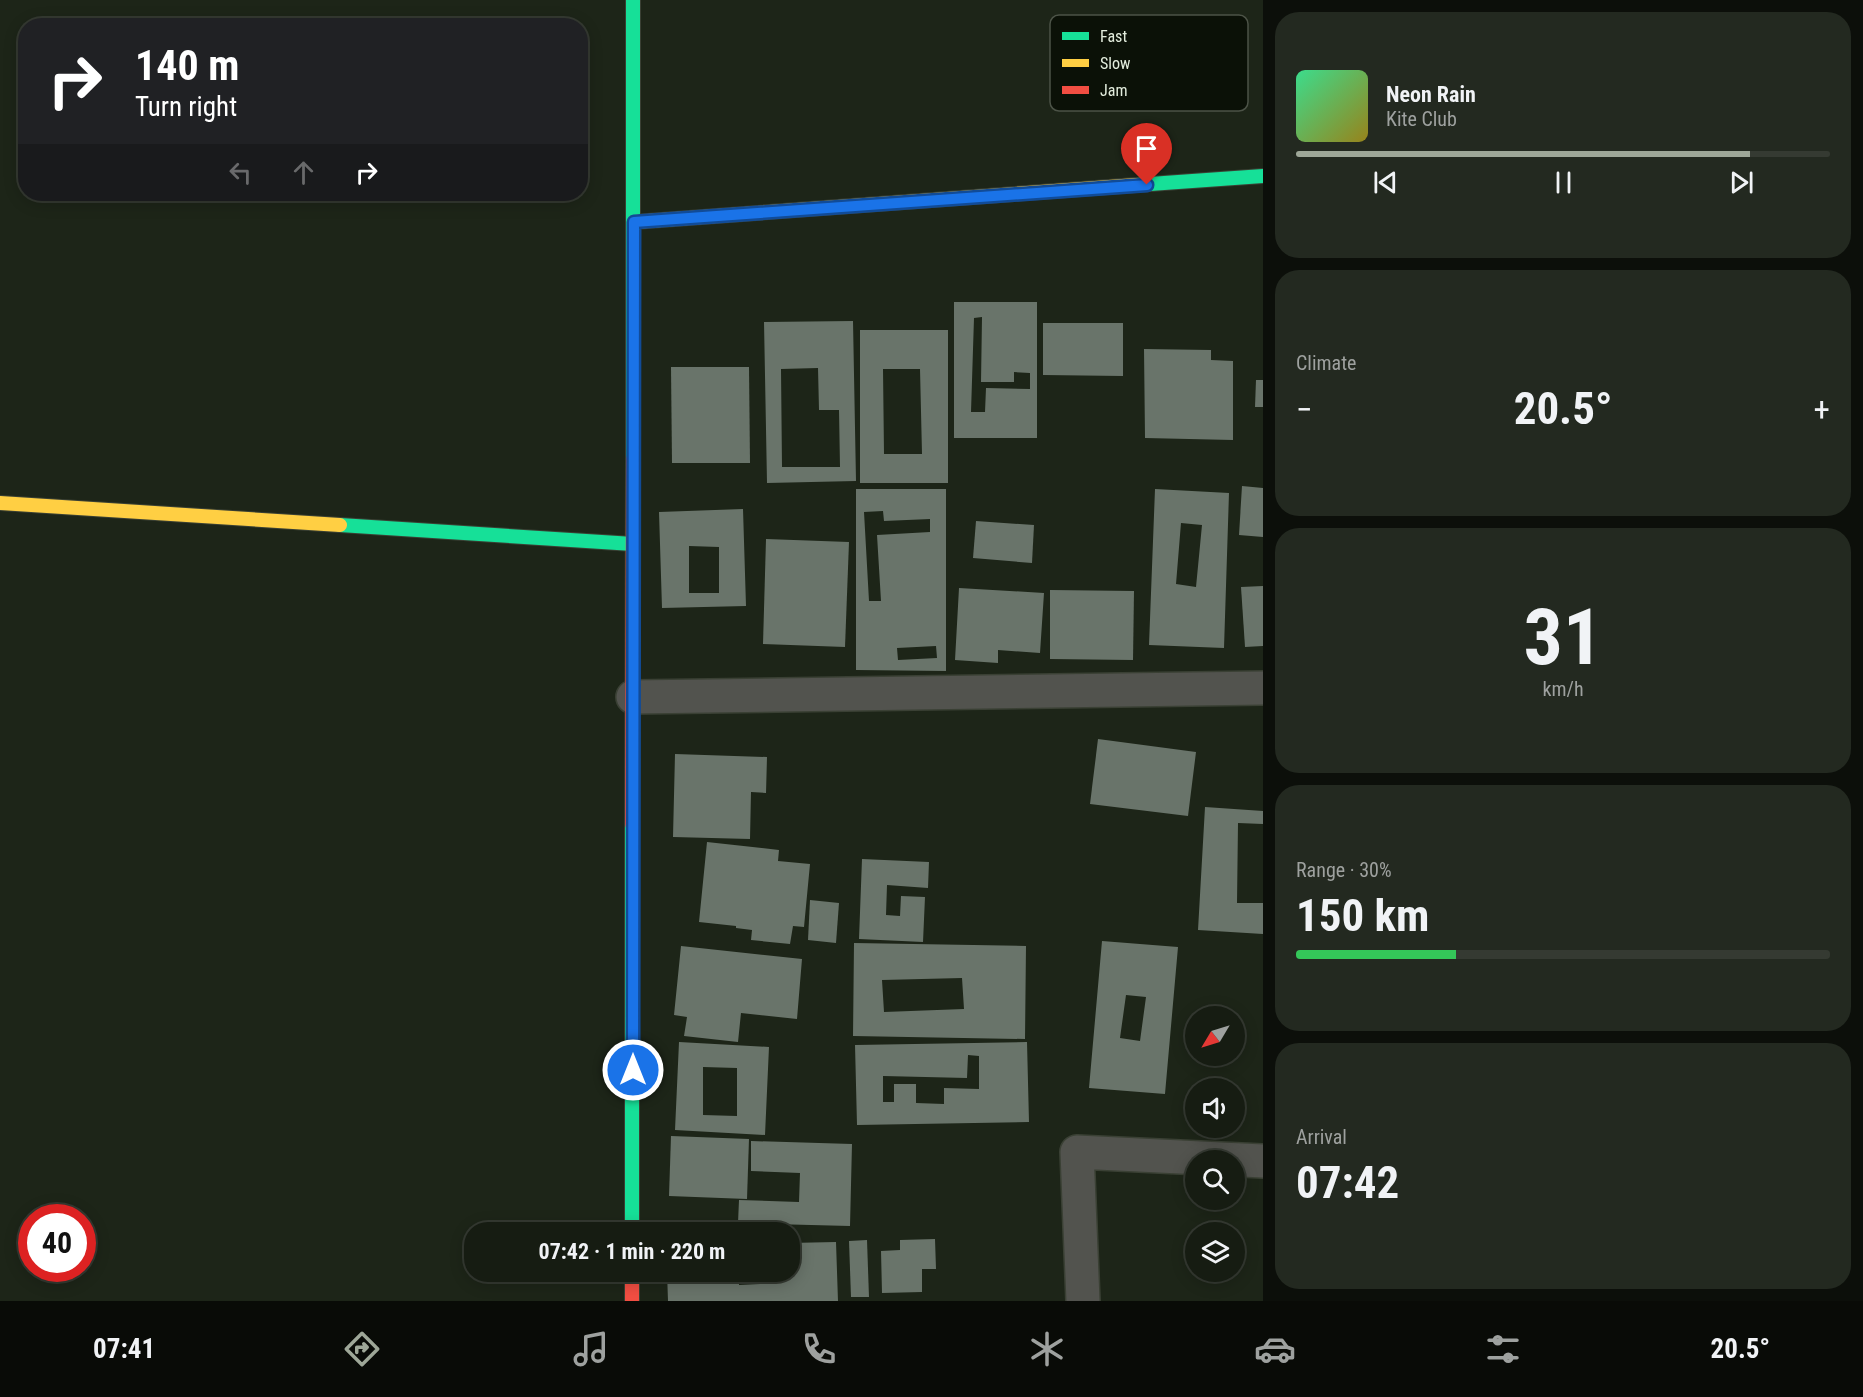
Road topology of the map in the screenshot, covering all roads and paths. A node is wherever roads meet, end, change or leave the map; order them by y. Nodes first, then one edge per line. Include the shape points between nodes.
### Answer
1 (633, 0) edge
2 (1263, 176) edge
3 (634, 222) junction
4 (0, 503) edge
5 (633, 544) junction
6 (1263, 688) edge
7 (633, 697) junction
8 (1263, 1161) edge
9 (632, 1222) edge
10 (632, 1282) edge
11 (632, 1301) edge
12 (1083, 1301) edge

1 - 3 street
2 - 3 street
3 - 5 street
4 - 5 street
5 - 7 street
6 - 7 street
7 - 9 street
8 - 12 street via 1077,1152
10 - 11 street

